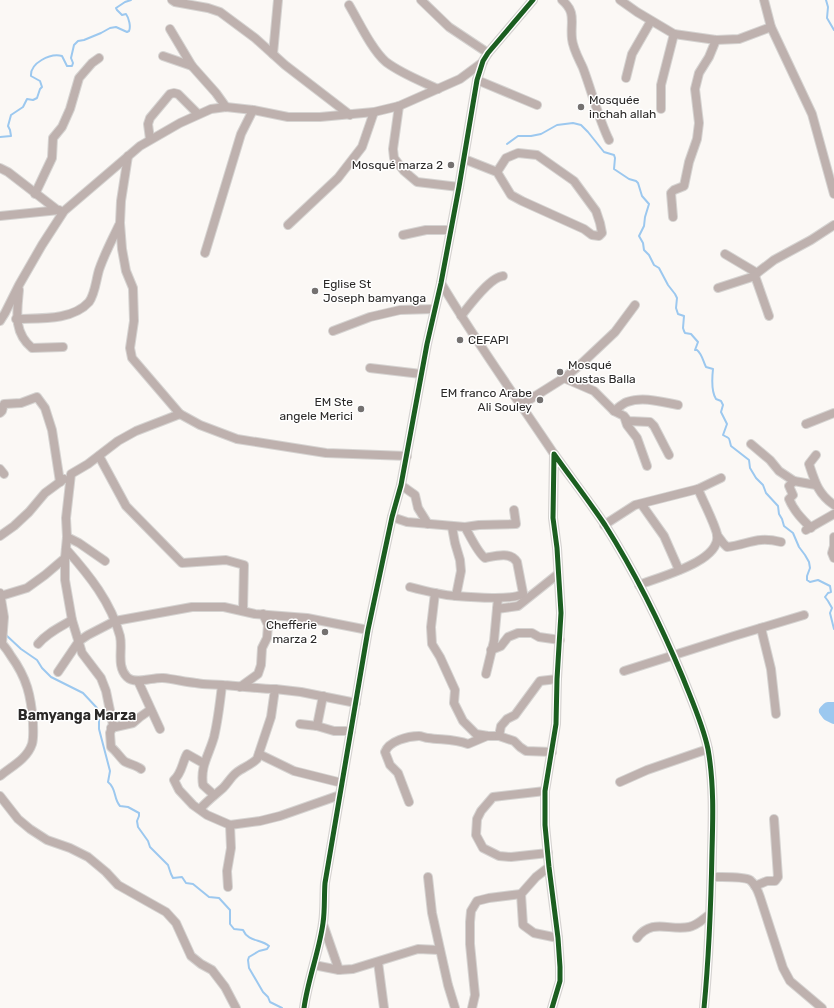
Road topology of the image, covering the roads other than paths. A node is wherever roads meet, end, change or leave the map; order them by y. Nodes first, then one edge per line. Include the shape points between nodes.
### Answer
1 (172, 0) edge
2 (278, 0) edge
3 (421, 0) edge
4 (533, 0) edge
5 (562, 0) edge
6 (620, 0) edge
7 (764, 0) edge
8 (349, 5) dead end
9 (651, 21) junction
10 (771, 27) junction
11 (170, 29) dead end
12 (674, 34) junction
13 (716, 40) junction
14 (488, 53) junction
15 (273, 54) junction
16 (163, 56) dead end
17 (99, 58) dead end
18 (483, 61) junction
19 (192, 66) junction
20 (626, 78) dead end
21 (477, 80) junction
22 (438, 89) junction
23 (537, 104) dead end
24 (399, 106) junction
25 (226, 107) junction
26 (662, 109) dead end
27 (252, 110) junction
28 (374, 112) junction
29 (198, 114) junction
30 (350, 115) junction
31 (150, 139) junction
32 (609, 140) dead end
33 (128, 156) junction
34 (464, 158) junction
35 (0, 168) edge
36 (497, 172) junction
37 (832, 177) edge
38 (459, 187) junction
39 (35, 194) junction
40 (834, 194) edge
41 (60, 210) junction
42 (0, 216) edge
43 (673, 217) dead end
44 (120, 223) junction
45 (288, 225) dead end
46 (834, 225) edge
47 (451, 230) junction
48 (403, 234) dead end
49 (205, 253) dead end
50 (725, 254) dead end
51 (756, 275) junction
52 (503, 276) dead end
53 (441, 282) junction
54 (19, 285) junction
55 (718, 288) dead end
56 (635, 305) dead end
57 (434, 309) junction
58 (461, 316) junction
59 (769, 316) dead end
60 (16, 319) junction
61 (0, 321) edge
62 (333, 331) dead end
63 (63, 347) dead end
64 (370, 368) dead end
65 (421, 374) junction
66 (564, 378) junction
67 (521, 405) junction
68 (678, 405) dead end
69 (614, 411) junction
70 (0, 413) edge
71 (834, 413) edge
72 (180, 414) junction
73 (624, 416) junction
74 (806, 424) dead end
75 (751, 444) dead end
76 (554, 454) junction
77 (669, 455) dead end
78 (816, 455) dead end
79 (100, 456) junction
80 (407, 456) junction
81 (647, 466) dead end
82 (71, 474) junction
83 (721, 478) dead end
84 (794, 481) junction
85 (60, 482) junction
86 (816, 485) junction
87 (401, 486) junction
88 (698, 489) junction
89 (642, 505) junction
90 (834, 505) edge
91 (514, 510) dead end
92 (834, 514) edge
93 (392, 517) junction
94 (428, 524) junction
95 (604, 525) junction
96 (452, 527) junction
97 (465, 527) junction
98 (717, 535) junction
99 (0, 536) edge
100 (67, 537) junction
101 (834, 537) edge
102 (780, 542) dead end
103 (66, 549) junction
104 (66, 558) junction
105 (834, 558) edge
106 (105, 561) dead end
107 (679, 570) junction
108 (558, 574) junction
109 (639, 584) junction
110 (410, 587) dead end
111 (435, 593) junction
112 (0, 595) edge
113 (456, 596) junction
114 (498, 598) junction
115 (497, 609) junction
116 (243, 611) junction
117 (263, 614) junction
118 (804, 615) dead end
119 (72, 620) junction
120 (115, 621) junction
121 (761, 628) junction
122 (368, 630) junction
123 (560, 640) junction
124 (2, 641) edge
125 (79, 642) junction
126 (38, 644) dead end
127 (491, 650) junction
128 (674, 655) junction
129 (624, 671) dead end
130 (58, 672) dead end
131 (486, 674) dead end
132 (557, 679) junction
133 (138, 680) junction
134 (222, 685) junction
135 (240, 686) junction
136 (275, 689) junction
137 (323, 696) junction
138 (356, 703) junction
139 (150, 710) junction
140 (776, 714) dead end
141 (300, 724) dead end
142 (317, 726) junction
143 (111, 728) junction
144 (160, 728) dead end
145 (351, 731) junction
146 (488, 736) junction
147 (499, 736) junction
148 (708, 749) junction
149 (552, 752) junction
150 (259, 754) junction
151 (204, 762) junction
152 (141, 769) dead end
153 (0, 776) edge
154 (620, 782) dead end
155 (342, 783) junction
156 (545, 791) junction
157 (214, 795) junction
158 (340, 795) junction
159 (0, 796) edge
160 (409, 802) dead end
161 (200, 809) junction
162 (774, 819) dead end
163 (230, 825) junction
164 (548, 852) junction
165 (549, 868) junction
166 (428, 877) dead end
167 (712, 877) junction
168 (755, 886) junction
169 (228, 887) dead end
170 (521, 894) junction
171 (710, 914) junction
172 (323, 923) junction
173 (558, 938) junction
174 (637, 938) dead end
175 (439, 950) junction
176 (378, 962) junction
177 (314, 965) junction
178 (339, 970) junction
179 (236, 1008) edge
180 (304, 1008) edge
181 (384, 1008) edge
182 (455, 1008) edge
183 (472, 1008) edge
184 (552, 1008) edge
185 (704, 1008) edge
186 (822, 1008) edge

1 - 15 street via 220,12
2 - 15 street
3 - 14 street via 449,27
4 - 14 street
5 - 32 street via 570,8 573,46
6 - 9 street
7 - 10 street
8 - 22 street via 376,51 385,61 401,72
9 - 12 street
9 - 20 street via 632,54
10 - 13 street via 739,39
10 - 37 street via 812,114
11 - 19 street
12 - 13 street
12 - 26 street via 661,85
13 - 43 street via 710,57 699,73 695,89 699,124 697,139 684,186 671,193
14 - 18 street
15 - 30 street
16 - 19 street
17 - 39 street via 79,78 70,109 54,138 52,158
18 - 21 street
18 - 22 street via 460,79
19 - 25 street
21 - 23 street
21 - 34 street
22 - 24 street
24 - 28 street
24 - 38 street via 394,158 417,182
25 - 27 street
25 - 29 street
27 - 30 street via 288,117
27 - 49 street via 241,134
28 - 30 street
28 - 45 street via 362,147 338,178
29 - 31 street
29 - 31 street via 178,94 170,94 150,118
31 - 33 street
33 - 41 street
33 - 44 street
34 - 36 street
34 - 38 street
35 - 39 street
36 - 36 street via 506,158 518,153 537,155 574,181 596,211 602,233 599,236 592,235 511,195
37 - 40 street
38 - 47 street
39 - 41 street
41 - 42 street
41 - 54 street
44 - 60 street via 89,302 76,312 60,316
44 - 72 street via 126,271 133,288 134,321 130,348 132,358
46 - 51 street via 774,260
47 - 48 street via 426,230
47 - 53 street
50 - 51 street
51 - 55 street
51 - 59 street
52 - 58 street via 499,276 488,285
53 - 57 street
53 - 58 street
54 - 60 street
54 - 61 street
56 - 66 street via 615,332
57 - 62 street via 400,310 377,315
57 - 65 street
58 - 67 street
60 - 63 street via 25,342 32,348
64 - 65 street
65 - 80 street
66 - 67 street
66 - 69 street via 594,391
67 - 76 street
68 - 69 street via 647,399 636,400 626,402
69 - 73 street
70 - 85 street via 4,404 21,403 37,397 45,408 52,430
71 - 74 street
72 - 79 street via 136,431 118,441
72 - 80 street via 200,425 237,439 326,453
73 - 77 street via 628,421 650,422
73 - 81 street via 637,438
75 - 84 street via 779,471
76 - 95 street
76 - 108 street via 553,518
78 - 86 street via 809,464
79 - 82 street
79 - 116 street via 126,506 182,563 226,560 244,566
80 - 87 street
82 - 85 street
82 - 100 street via 66,518
83 - 88 street
84 - 86 street
84 - 92 street via 789,486 793,495 789,499 808,529
85 - 99 street
86 - 90 street via 825,499
87 - 93 street
87 - 94 street via 415,495 418,508
88 - 89 street
88 - 98 street
89 - 95 street via 635,505
89 - 107 street via 664,536
91 - 97 street via 516,524
93 - 94 street via 407,522
93 - 122 street
94 - 96 street
95 - 109 street
96 - 97 street
96 - 113 street via 461,571
97 - 114 street via 480,554 485,558 509,555 518,562 523,594
98 - 102 street via 727,547 756,540
98 - 107 street via 710,553 701,561
100 - 103 street
100 - 106 street
101 - 105 street
103 - 104 street
103 - 120 street via 88,573 109,606
104 - 112 street via 27,588
104 - 119 street via 66,580
107 - 109 street
108 - 115 street via 518,606
108 - 123 street
109 - 128 street
110 - 111 street
111 - 113 street
111 - 146 street via 431,626 432,644 455,690 454,703 463,722 476,734
112 - 124 street via 4,617
113 - 114 street
114 - 115 street
115 - 127 street
116 - 117 street
116 - 120 street via 224,607 192,607
117 - 122 street via 307,618
117 - 135 street via 268,632 262,648 258,674
118 - 121 street
119 - 125 street
119 - 126 street via 51,631
120 - 125 street
120 - 133 street via 121,641 121,666 127,677
121 - 128 street
121 - 140 street via 771,669
122 - 138 street
123 - 127 street via 538,637 532,632 518,632 508,637 501,646
123 - 132 street
124 - 153 street via 20,668 28,687 33,731 32,743 26,754
125 - 130 street
125 - 143 street via 82,653 101,678 106,691
127 - 131 street
128 - 129 street
128 - 148 street
132 - 147 street via 540,681 515,716 507,718 501,726
132 - 149 street via 556,724
133 - 134 street via 162,678 196,684
133 - 139 street
134 - 135 street
134 - 151 street via 214,737
135 - 136 street
136 - 137 street
136 - 150 street via 271,717
137 - 138 street
137 - 142 street
138 - 145 street
139 - 143 street via 134,723
139 - 144 street
141 - 142 street
142 - 145 street via 334,731
143 - 152 street via 111,747 125,762
145 - 155 street
146 - 147 street
146 - 160 street via 468,744 420,736 407,737 386,748 390,765 398,773
147 - 149 street via 514,741 526,751
148 - 154 street
148 - 167 street via 713,803
149 - 156 street
150 - 155 street via 294,771
150 - 157 street
151 - 157 street via 201,778 203,786
151 - 161 street via 187,754 180,775 174,780 179,790
155 - 158 street
156 - 164 street
156 - 164 street via 493,797 481,811 476,835 483,848 499,856 517,857
157 - 161 street
158 - 163 street via 267,820
158 - 172 street via 325,883
159 - 179 street via 18,819 30,829 48,840 88,857 118,885 166,912 176,923 191,956 212,970
161 - 163 street
162 - 168 street via 778,877 775,881
163 - 169 street
164 - 165 street
165 - 170 street via 536,877
165 - 173 street
166 - 175 street
167 - 168 street via 744,878
167 - 171 street
168 - 186 street via 783,968 790,981
170 - 173 street via 523,925 534,933
170 - 183 street via 477,901 471,912 470,944 475,995
171 - 174 street via 690,927 650,927
171 - 185 street
172 - 177 street
172 - 178 street
173 - 184 street via 560,981
175 - 176 street via 418,949
175 - 182 street
176 - 178 street
176 - 181 street
177 - 178 street
177 - 180 street

